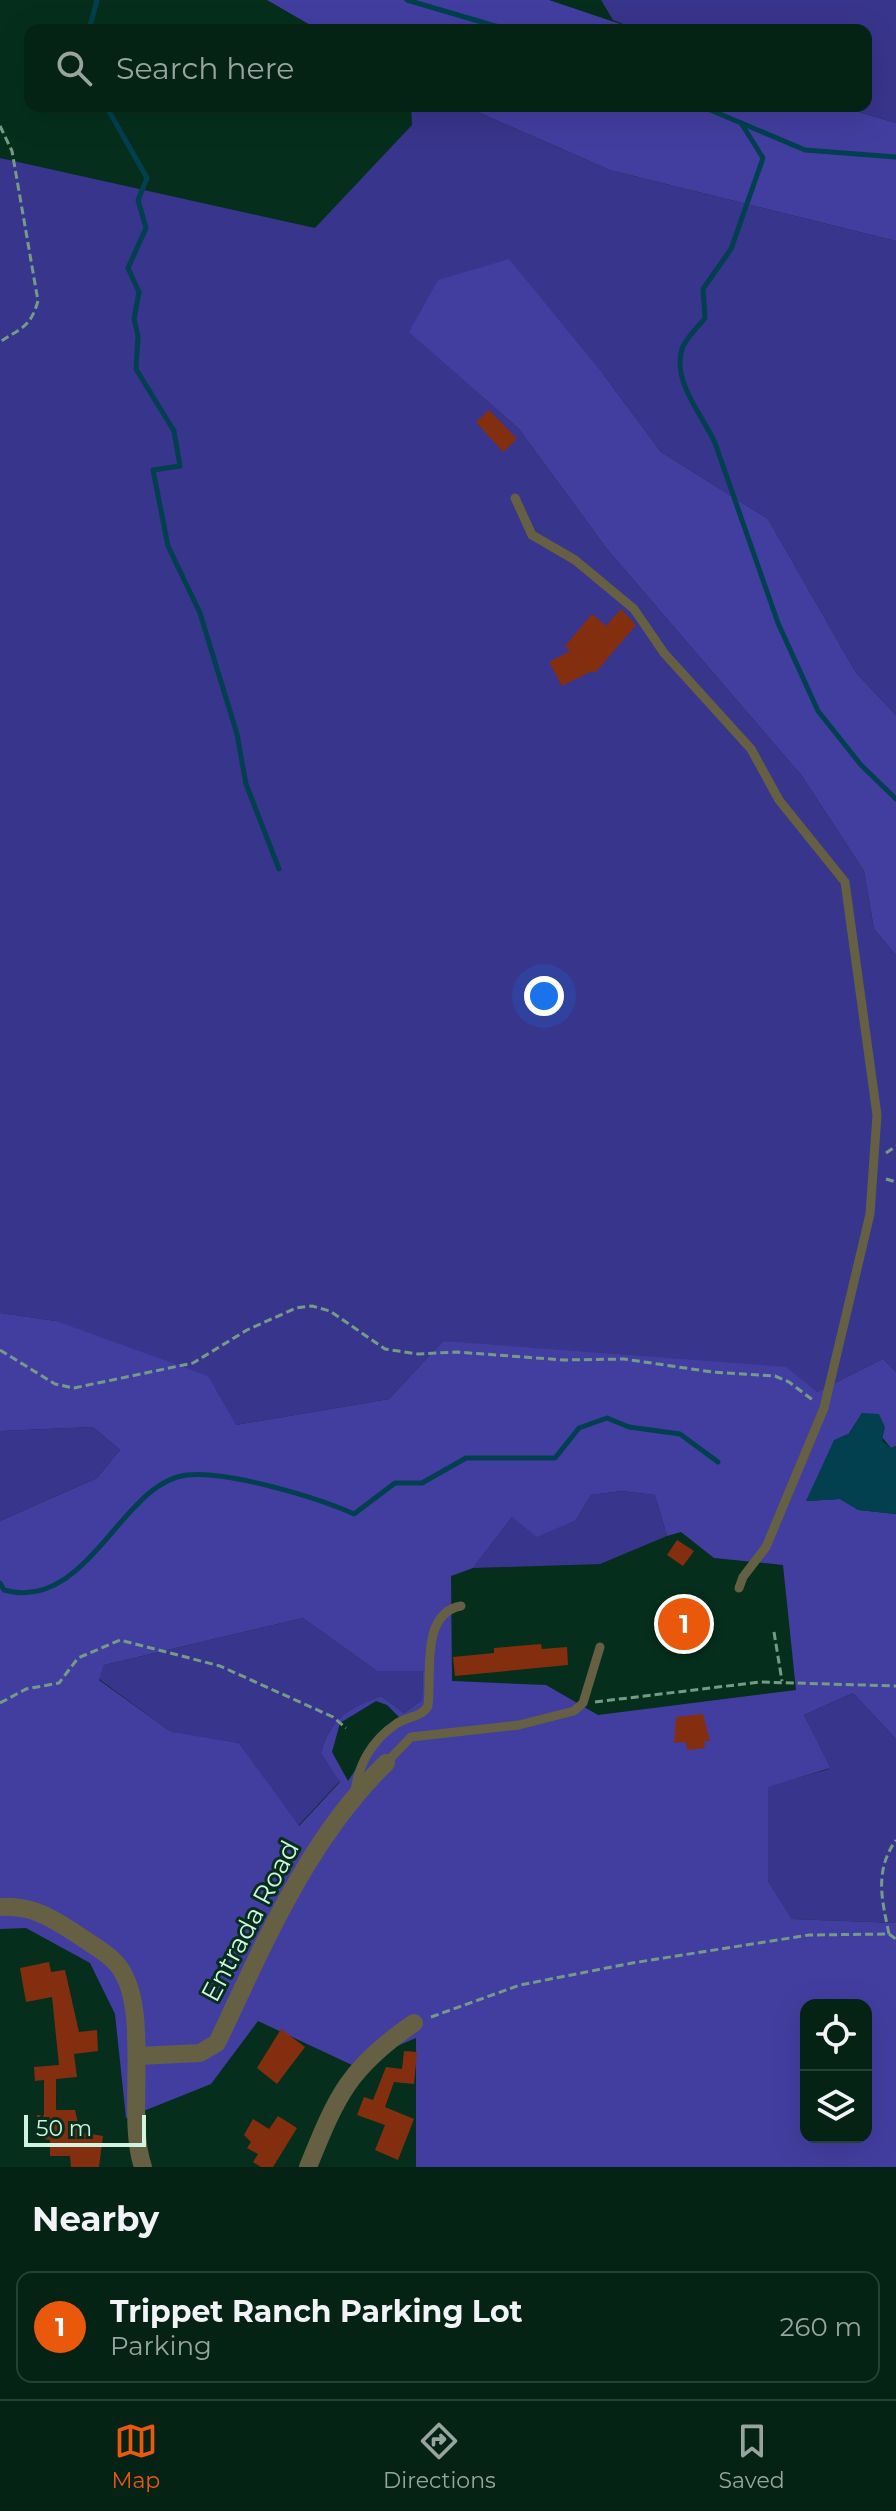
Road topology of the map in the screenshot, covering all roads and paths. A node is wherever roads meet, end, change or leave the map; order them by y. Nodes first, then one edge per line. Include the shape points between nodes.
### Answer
1 (0, 126) edge
2 (0, 342) edge
3 (515, 498) dead end
4 (0, 1350) edge
5 (824, 1408) junction
6 (739, 1588) dead end
7 (461, 1606) dead end
8 (774, 1632) dead end
9 (600, 1647) dead end
10 (782, 1681) junction
11 (896, 1686) edge
12 (0, 1703) edge
13 (583, 1703) junction
14 (346, 1728) dead end
15 (386, 1763) joint
16 (355, 1793) junction
17 (896, 1840) edge
18 (0, 1907) edge
19 (889, 1934) junction
20 (896, 1939) edge
21 (414, 2023) joint
22 (138, 2056) junction
23 (143, 2167) edge
24 (308, 2167) edge

1 - 2 path via 12,151 38,301 20,332
3 - 5 lane via 532,535 575,560 634,609 664,653 751,749 779,800 845,882 877,1115 876,1161 870,1214
4 - 5 path via 55,1384 74,1388 193,1363 247,1330 312,1306 330,1311 385,1349 624,1359 775,1376
5 - 6 lane via 766,1547
7 - 16 lane via 438,1619 430,1649 428,1706 424,1713 397,1723 366,1754
8 - 10 path
9 - 13 lane
10 - 11 path
10 - 13 path
12 - 14 path via 26,1689 59,1683 78,1658 120,1640 220,1666 333,1717
13 - 15 lane via 542,1721 411,1737
15 - 16 street, Entrada Road
16 - 22 street, Entrada Road via 306,1863 217,2043 200,2053
17 - 19 path via 881,1869
18 - 22 street via 44,1912 114,1960 129,1984
19 - 20 path
19 - 21 path via 809,1935 632,1963 520,1985
21 - 24 street via 377,2050 338,2094
22 - 23 street via 135,2129

